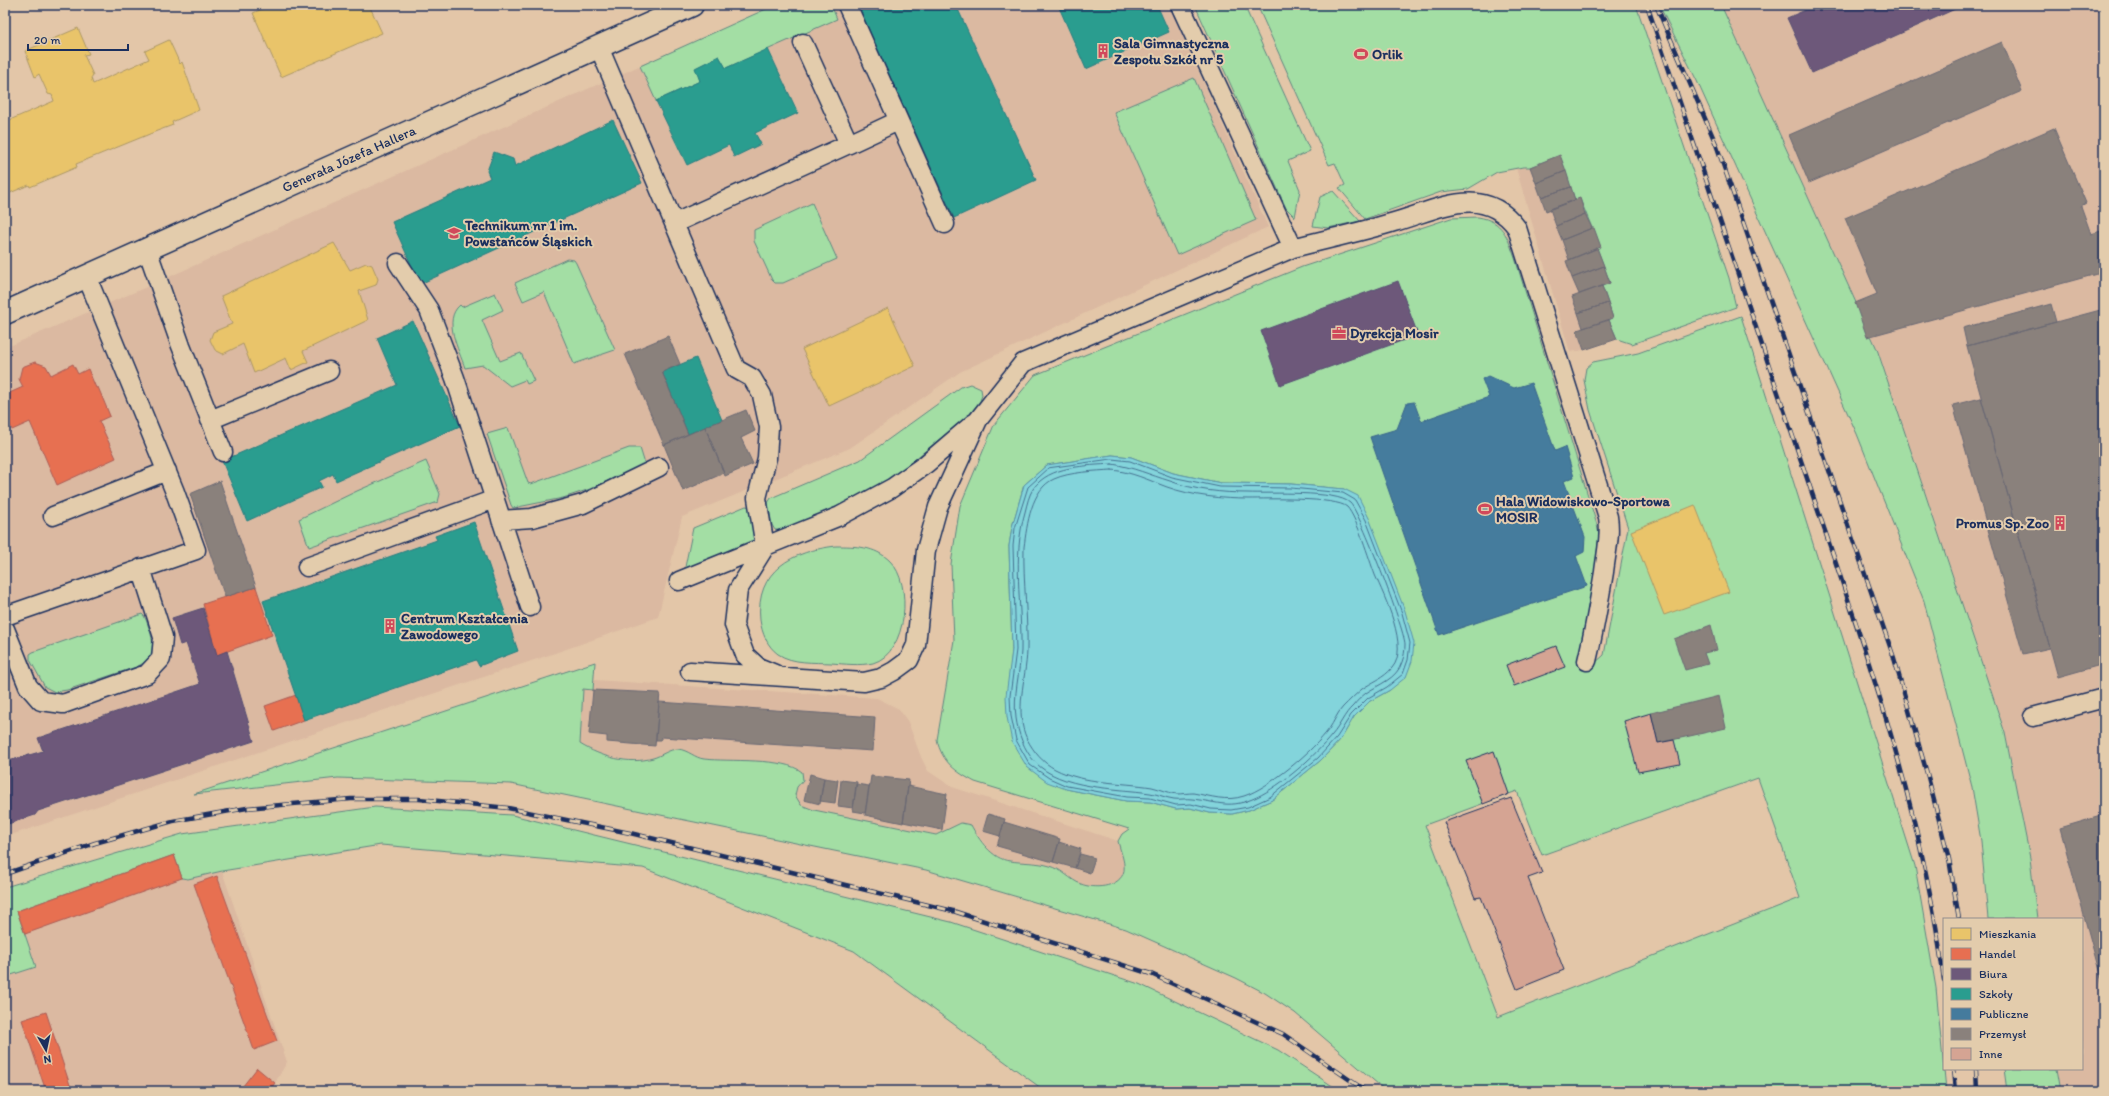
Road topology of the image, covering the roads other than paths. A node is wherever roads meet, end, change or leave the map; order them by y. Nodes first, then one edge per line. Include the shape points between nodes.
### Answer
1 (692, 5) edge
2 (847, 5) edge
3 (1180, 5) edge
4 (803, 43) dead end
5 (599, 47) junction
6 (898, 121) junction
7 (849, 144) junction
8 (674, 223) junction
9 (945, 224) dead end
10 (1293, 248) junction
11 (147, 249) junction
12 (398, 263) dead end
13 (87, 277) junction
14 (5, 313) edge
15 (329, 371) dead end
16 (210, 420) junction
17 (978, 420) junction
18 (223, 452) dead end
19 (659, 467) dead end
20 (166, 470) junction
21 (495, 500) junction
22 (54, 516) dead end
23 (501, 520) junction
24 (765, 547) junction
25 (307, 567) dead end
26 (141, 568) junction
27 (679, 581) dead end
28 (530, 607) dead end
29 (5, 616) edge
30 (5, 629) edge
31 (1587, 661) dead end
32 (690, 671) dead end
33 (780, 677) junction
34 (2104, 698) edge
35 (2034, 717) dead end

1 - 5 street, Generała Józefa Hallera
2 - 6 lane
3 - 10 lane
4 - 7 lane
5 - 8 lane
5 - 11 street, Generała Józefa Hallera
6 - 7 lane
6 - 9 lane
7 - 8 lane
8 - 24 lane via 736,368 752,378 762,395 769,427 767,458 757,498
10 - 17 lane via 1023,364
10 - 31 lane via 1395,222 1446,204 1481,204 1495,208 1509,217 1517,228 1609,523 1595,630
11 - 13 street, Generała Józefa Hallera
11 - 16 lane
12 - 21 lane via 429,310 455,378
13 - 14 street, Generała Józefa Hallera
13 - 20 lane
15 - 16 lane
16 - 18 lane
17 - 24 lane via 926,464 892,488 840,516
17 - 33 lane via 938,507 926,550 916,645 909,660 881,678 864,682
19 - 23 lane via 583,504 532,518
20 - 22 lane
20 - 26 lane via 196,550
21 - 23 lane
21 - 25 lane
23 - 28 lane
24 - 27 lane
24 - 33 lane via 738,590 734,625 745,655 758,667
26 - 29 lane
26 - 30 lane via 163,637 161,658 147,674 63,704 41,701 28,686
32 - 33 lane
34 - 35 lane

